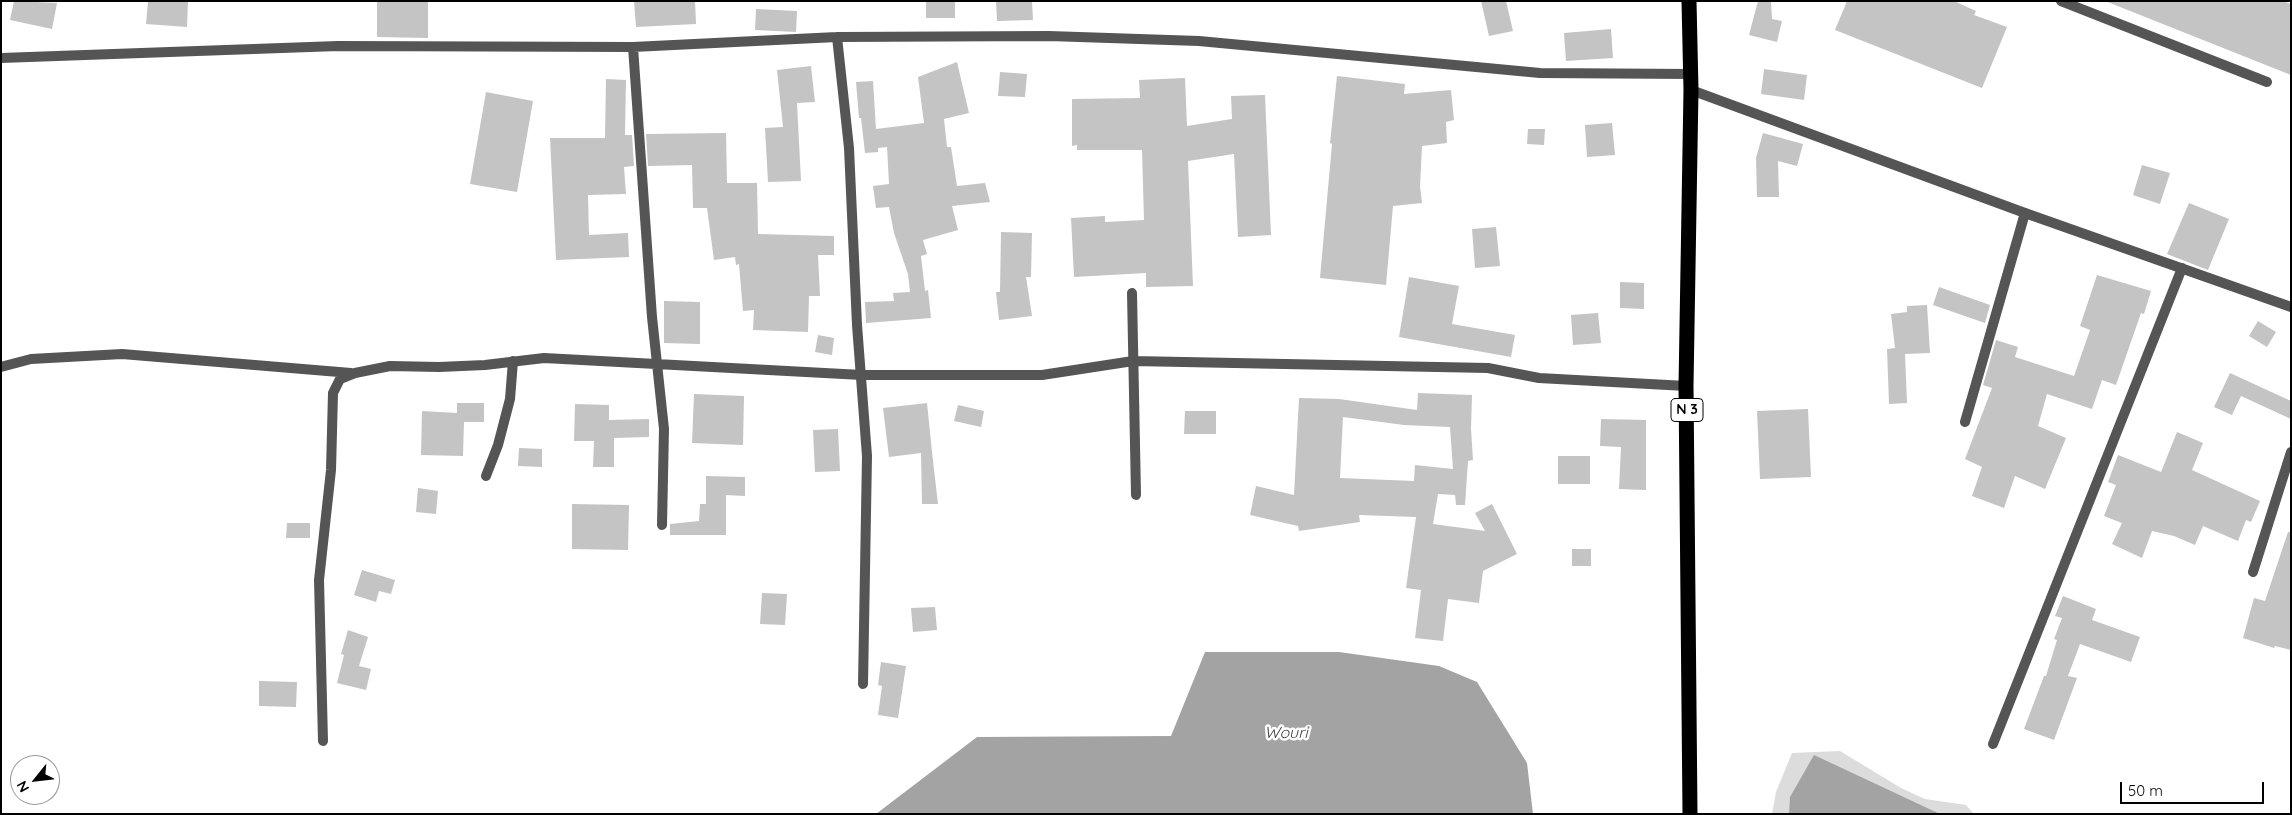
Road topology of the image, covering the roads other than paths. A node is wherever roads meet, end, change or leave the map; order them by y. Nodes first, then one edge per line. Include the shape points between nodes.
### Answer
1 (1689, 1) edge
2 (2061, 1) edge
3 (837, 38) junction
4 (633, 47) junction
5 (1, 58) edge
6 (1690, 74) junction
7 (2266, 82) dead end
8 (1691, 90) junction
9 (2025, 212) junction
10 (2182, 268) junction
11 (1132, 293) dead end
12 (2291, 307) edge
13 (513, 361) junction
14 (1133, 361) junction
15 (656, 363) junction
16 (1, 367) edge
17 (354, 373) junction
18 (862, 376) junction
19 (1686, 386) junction
20 (1965, 422) dead end
21 (2291, 452) edge
22 (486, 476) dead end
23 (1136, 495) dead end
24 (662, 525) dead end
25 (2253, 572) dead end
26 (864, 684) dead end
27 (323, 742) dead end
28 (1993, 744) dead end
29 (1690, 814) edge

1 - 6 highway, N 3
2 - 7 street
3 - 4 street
3 - 6 street via 1049,36 1199,41 1540,74
3 - 18 street via 849,148
4 - 5 street via 338,46
4 - 15 street
6 - 8 highway, N 3
8 - 9 street
8 - 19 highway, N 3
9 - 10 street
9 - 20 street
10 - 12 street
10 - 28 street
11 - 14 street
13 - 15 street via 544,358
13 - 17 street via 439,367 390,366
13 - 22 street via 510,399
14 - 18 street via 1042,374
14 - 19 street via 1488,368 1539,378
14 - 23 street
15 - 18 street
15 - 24 street via 664,429
16 - 17 street via 31,360 122,354
17 - 27 street via 340,379 333,393 331,470 319,580
18 - 26 street via 867,491
19 - 29 highway, N 3
21 - 25 street

